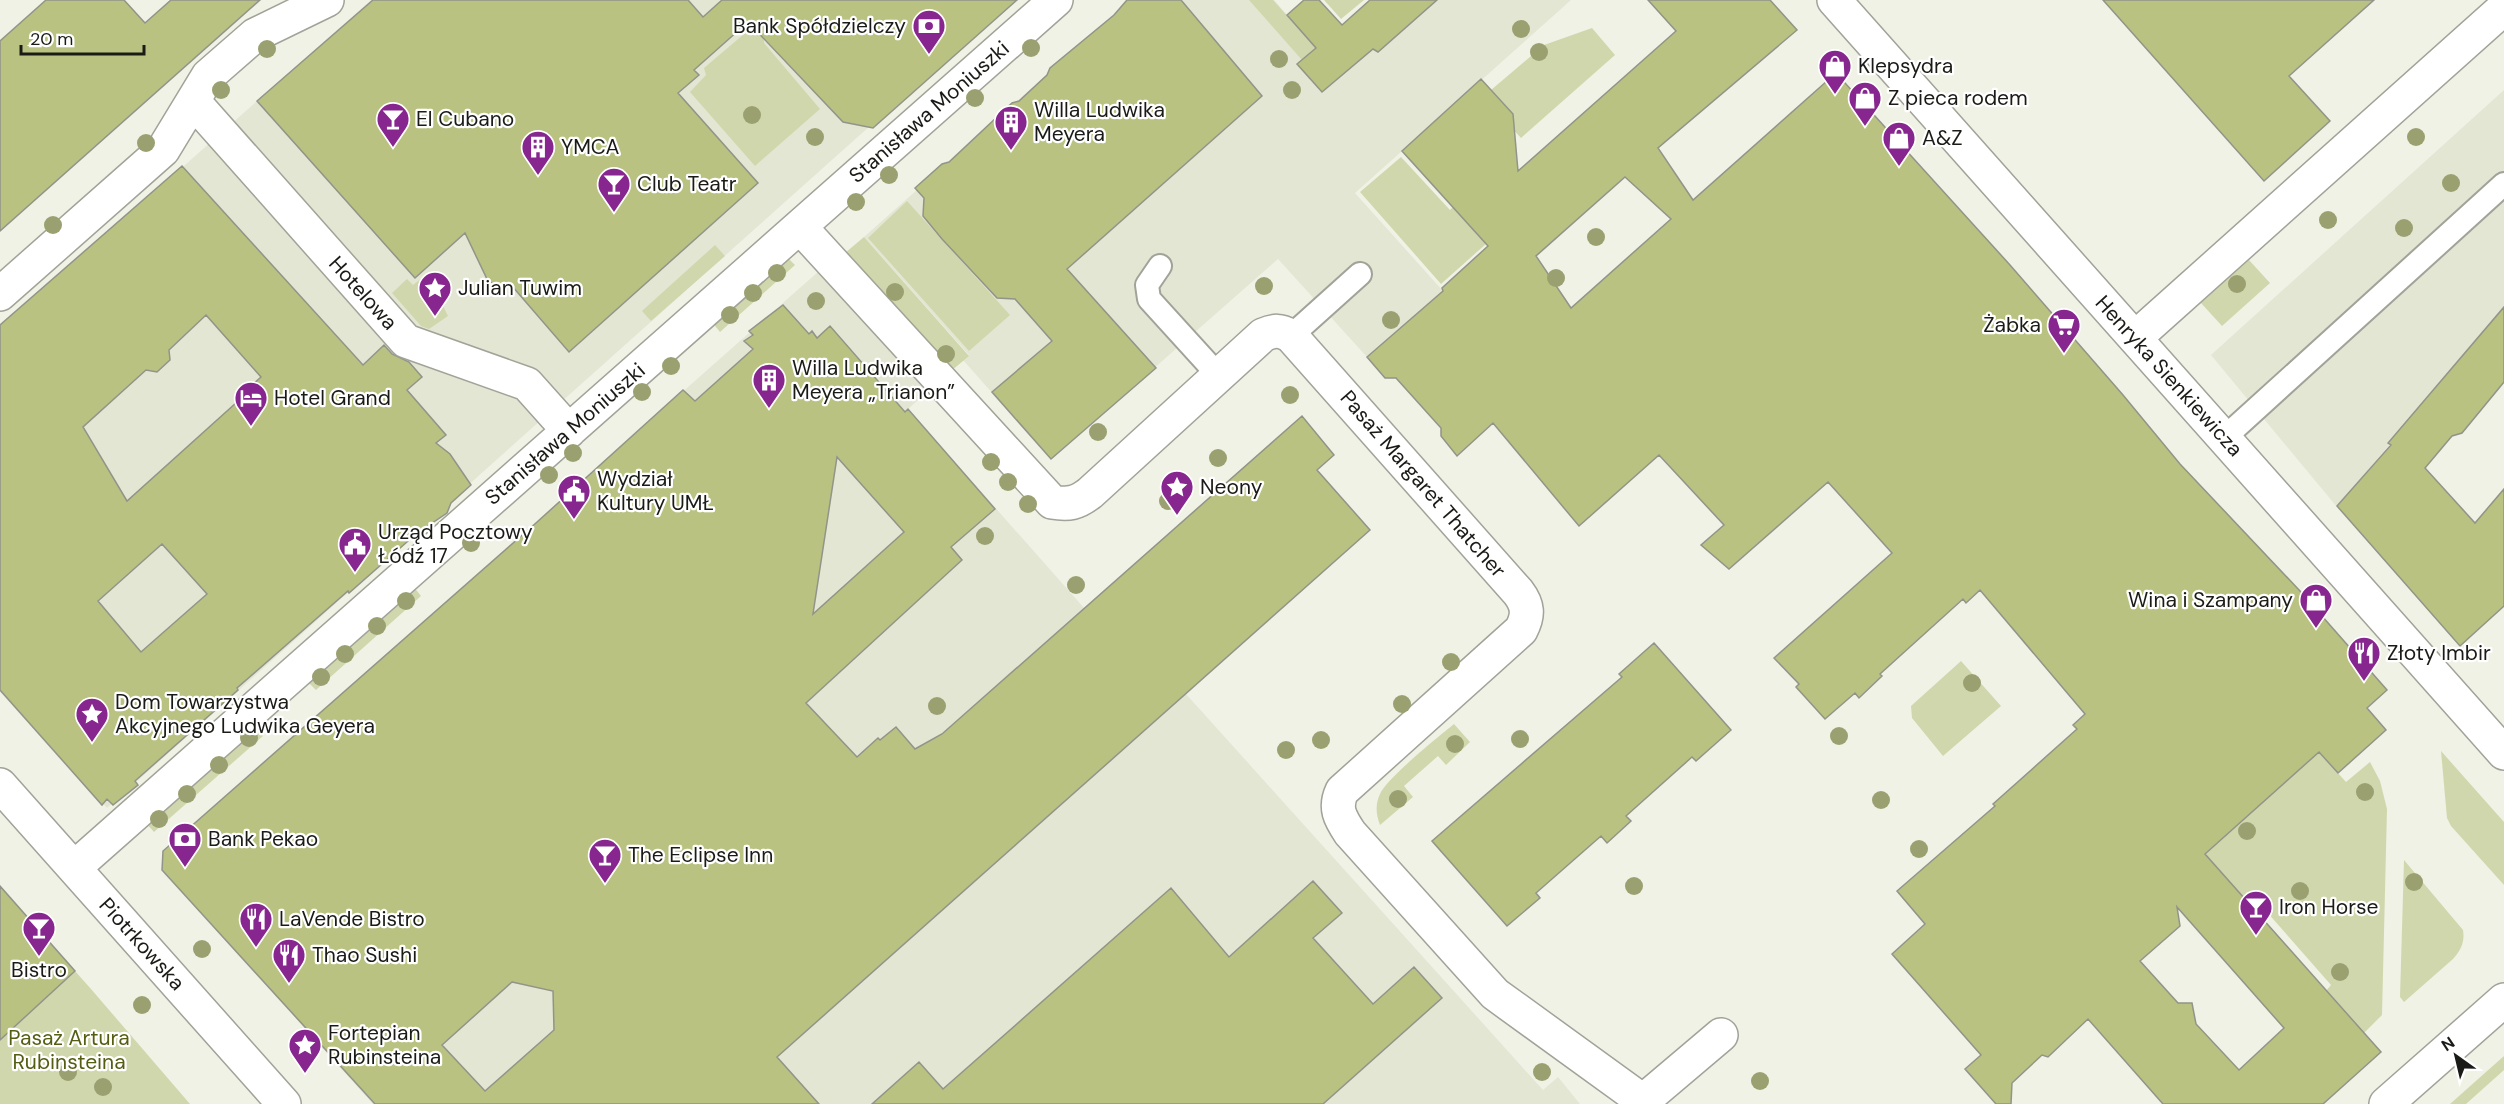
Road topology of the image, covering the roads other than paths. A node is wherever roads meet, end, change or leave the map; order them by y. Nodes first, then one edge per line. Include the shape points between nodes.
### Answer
1 (327, 0) edge
2 (1056, 0) edge
3 (1834, 0) edge
4 (2504, 8) edge
5 (193, 101) junction
6 (2504, 184) edge
7 (800, 227) junction
8 (1160, 266) dead end
9 (1360, 274) dead end
10 (0, 294) edge
11 (1291, 336) junction
12 (2135, 338) junction
13 (1219, 376) junction
14 (568, 431) junction
15 (2224, 438) junction
16 (2504, 753) edge
17 (0, 785) edge
18 (74, 868) junction
19 (2504, 1000) edge
20 (1721, 1035) dead end
21 (1645, 1102) edge
22 (284, 1104) edge
23 (2386, 1104) edge

1 - 5 street via 255,35 208,76
2 - 7 street, Stanisława Moniuszki
3 - 12 street, Henryka Sienkiewicza
4 - 12 street
5 - 10 street via 163,150
5 - 14 street, Hotelowa via 406,341 527,384
6 - 15 lane
7 - 13 street via 1052,502 1067,505 1080,501
7 - 14 street, Stanisława Moniuszki
8 - 13 lane via 1147,285 1149,298
9 - 11 lane
11 - 13 street via 1280,330 1263,335
11 - 21 street, Pasaż Margaret Thatcher via 1518,592 1527,609 1521,630 1342,791 1337,802 1341,819 1495,994
12 - 15 street, Henryka Sienkiewicza
14 - 18 street, Stanisława Moniuszki
15 - 16 street, Henryka Sienkiewicza
17 - 18 street, Piotrkowska
18 - 22 street, Piotrkowska
19 - 23 street
20 - 21 street

